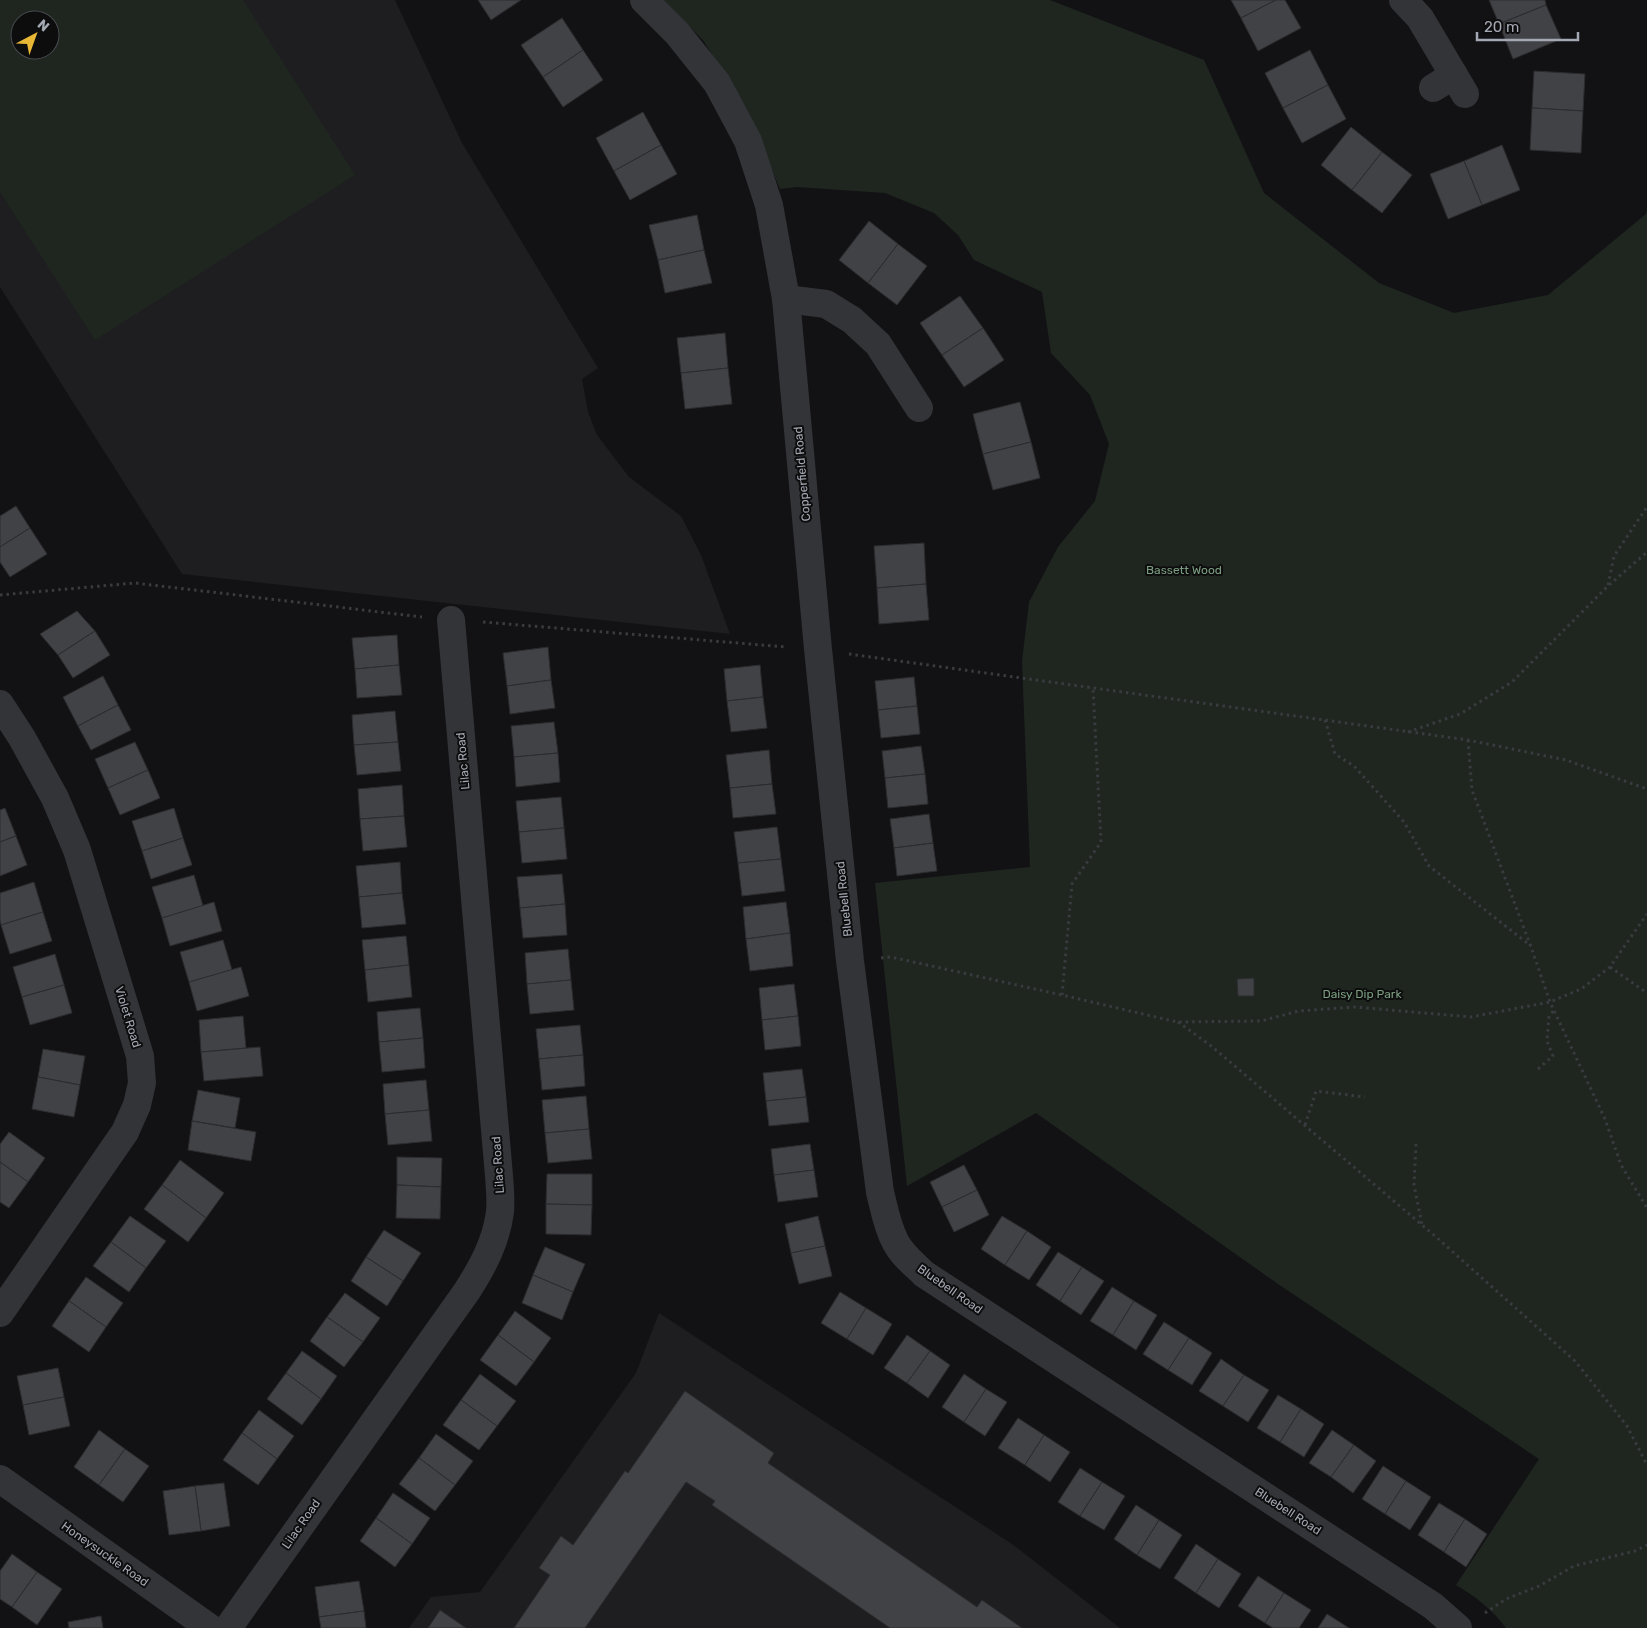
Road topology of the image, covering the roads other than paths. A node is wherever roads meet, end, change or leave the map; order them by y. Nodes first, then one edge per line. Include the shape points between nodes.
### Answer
1 (644, 0) edge
2 (1403, 0) edge
3 (1451, 86) dead end
4 (786, 299) junction
5 (920, 408) dead end
6 (451, 620) road end
7 (818, 649) joint
8 (0, 704) edge
9 (0, 1313) edge
10 (0, 1479) edge
11 (210, 1628) edge
12 (228, 1628) edge
13 (1458, 1628) edge

1 - 4 street, Copperfield Road via 677,33 717,83 748,141 769,205
2 - 3 street via 1420,18
4 - 5 street via 826,304 852,320 878,344
4 - 7 street, Copperfield Road
6 - 12 street, Lilac Road via 499,1176 500,1210 495,1238 467,1292
7 - 13 street, Bluebell Road via 850,961 880,1192 895,1242 924,1274 1433,1606
8 - 9 street, Violet Road via 55,798 77,850 140,1056 142,1084 138,1105 125,1132
10 - 11 street, Honeysuckle Road

